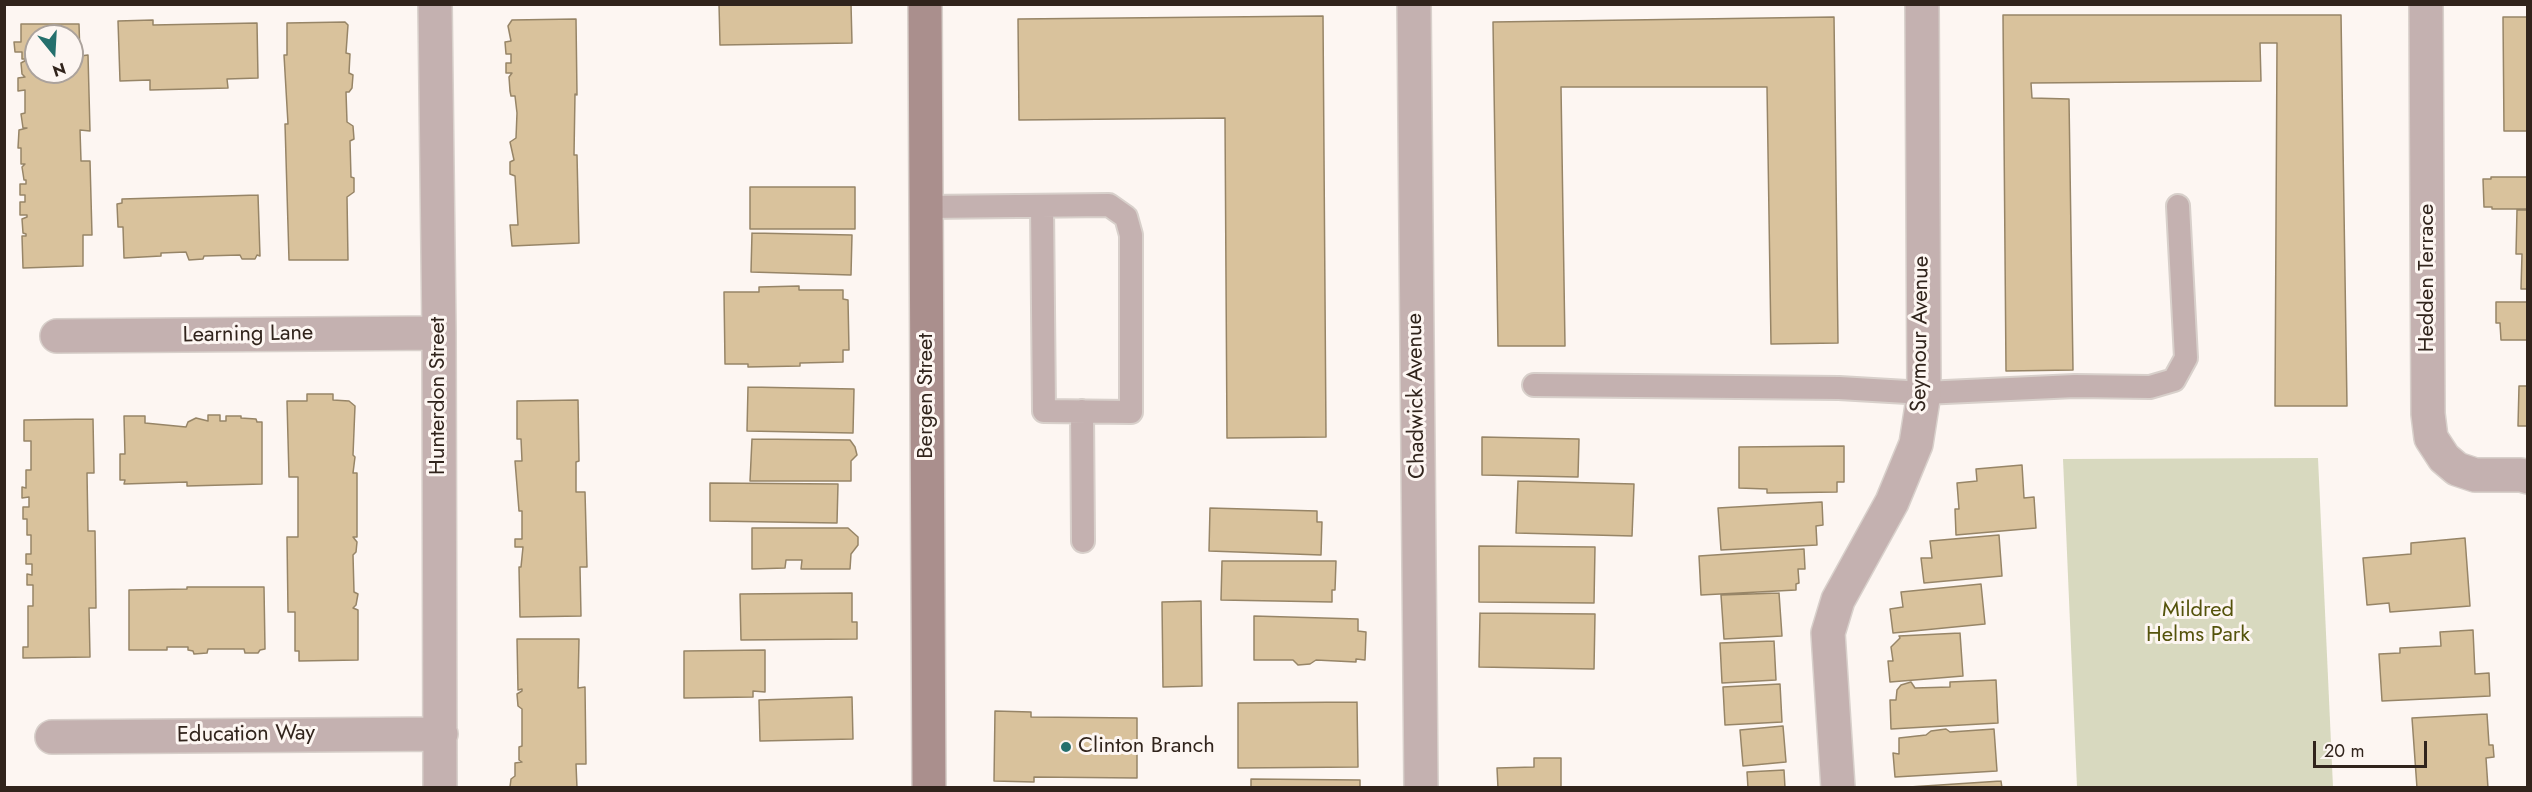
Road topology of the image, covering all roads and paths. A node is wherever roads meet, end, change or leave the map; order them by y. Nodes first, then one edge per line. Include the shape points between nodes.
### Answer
1 (435, 4) edge
2 (925, 4) edge
3 (1414, 4) edge
4 (1922, 4) edge
5 (2426, 4) edge
6 (1042, 206) junction
7 (2178, 206) dead end
8 (926, 207) junction
9 (439, 333) junction
10 (57, 336) dead end
11 (1534, 385) dead end
12 (1924, 393) junction
13 (1082, 411) junction
14 (2528, 477) edge
15 (1083, 541) dead end
16 (441, 734) junction
17 (52, 737) dead end
18 (441, 788) edge
19 (929, 788) edge
20 (1421, 788) edge
21 (1838, 788) edge

1 - 9 street, Hunterdon Street
2 - 8 main road, Bergen Street
3 - 20 street, Chadwick Avenue
4 - 12 street, Seymour Avenue
5 - 14 street, Hedden Terrace via 2431,438 2457,469 2475,475
6 - 8 lane
6 - 13 lane via 1044,411
6 - 13 lane via 1109,205 1126,218 1131,235 1131,412
7 - 12 lane via 2186,358 2174,380 2150,387
8 - 19 main road, Bergen Street
9 - 10 street, Learning Lane
9 - 16 street, Hunterdon Street
11 - 12 lane via 1839,388
12 - 21 street, Seymour Avenue via 1916,444 1892,502 1838,600 1828,633
13 - 15 lane
16 - 17 street, Education Way
16 - 18 street, Hunterdon Street

